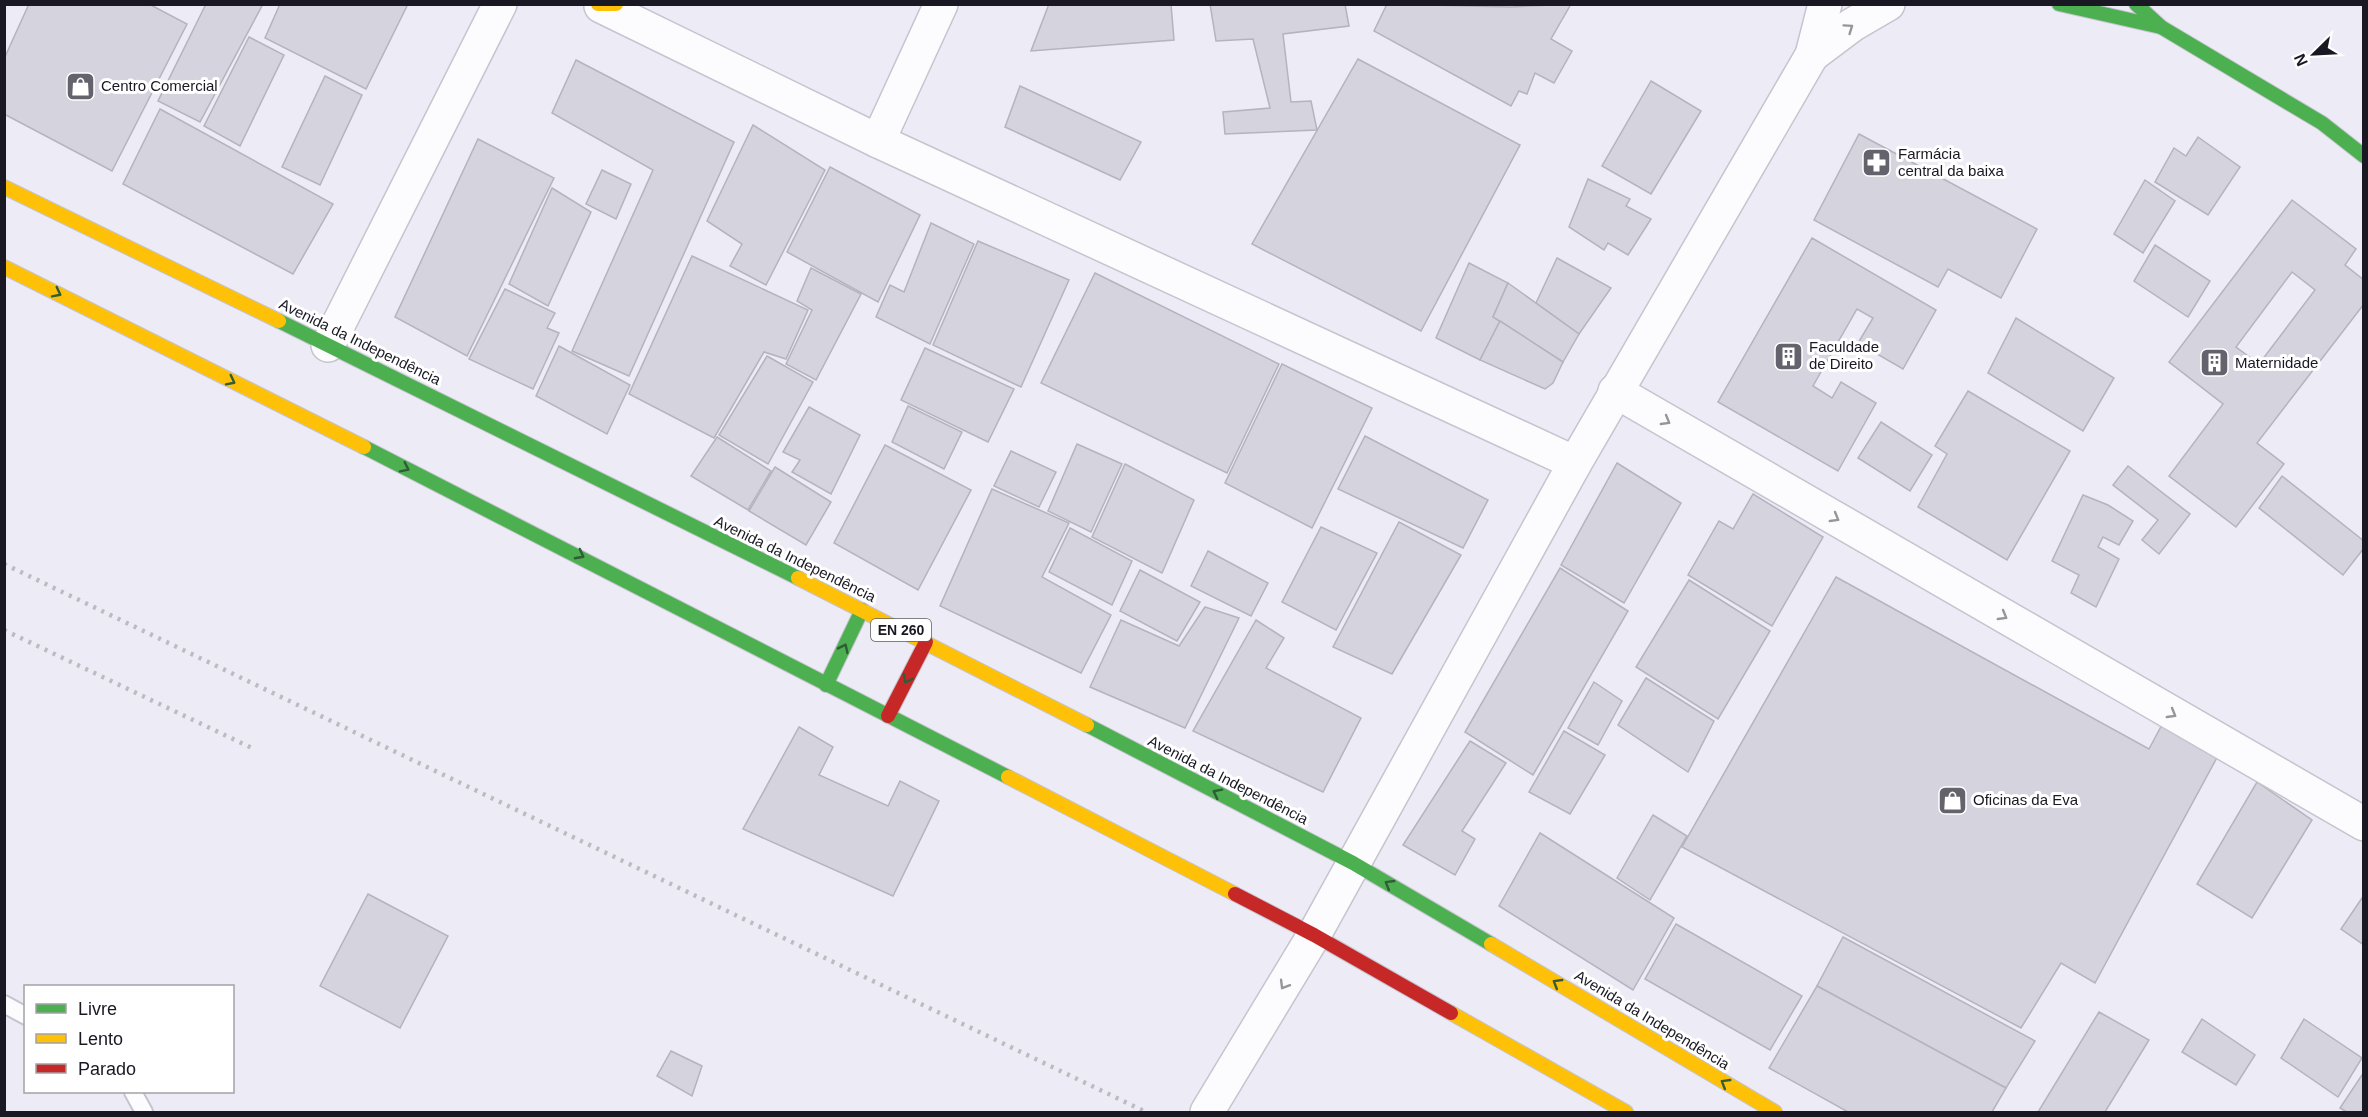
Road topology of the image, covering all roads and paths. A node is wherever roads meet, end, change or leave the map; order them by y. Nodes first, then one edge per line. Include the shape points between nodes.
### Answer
1 (500, 4) edge
2 (941, 4) edge
3 (1825, 4) edge
4 (1888, 4) edge
5 (2059, 4) edge
6 (2136, 4) edge
7 (605, 5) edge
8 (2161, 27) junction
9 (1812, 55) junction
10 (878, 141) junction
11 (2364, 156) edge
12 (4, 187) edge
13 (4, 267) edge
14 (328, 345) junction
15 (1615, 391) junction
16 (1575, 463) junction
17 (862, 610) junction
18 (926, 642) junction
19 (826, 685) junction
20 (888, 716) junction
21 (2364, 824) edge
22 (1353, 863) junction
23 (1314, 935) junction
24 (4, 1004) edge
25 (24, 1015) edge
26 (134, 1093) edge
27 (144, 1113) edge
28 (1207, 1113) edge
29 (1626, 1113) edge
30 (1776, 1113) edge

1 - 14 street
2 - 10 street
3 - 9 street
9 -> 4 street
5 - 8 main road
6 - 8 main road
7 - 10 street
8 - 11 main road via 2322,123
9 - 15 street
10 - 16 street
12 - 14 main road, Avenida da Independência / EN 260
13 -> 19 main road via 540,535
14 - 17 main road, Avenida da Independência / EN 260
15 - 16 street
15 -> 21 street
16 - 22 street
17 - 18 main road, Avenida da Independência / EN 260
19 -> 17 main road
18 -> 20 main road
22 -> 18 main road, Avenida da Independência / EN 260
19 - 20 main road
20 - 23 main road
22 - 23 street
30 -> 22 main road, Avenida da Independência / EN 260
23 -> 28 street
23 - 29 main road
24 - 25 lane
26 - 27 lane

